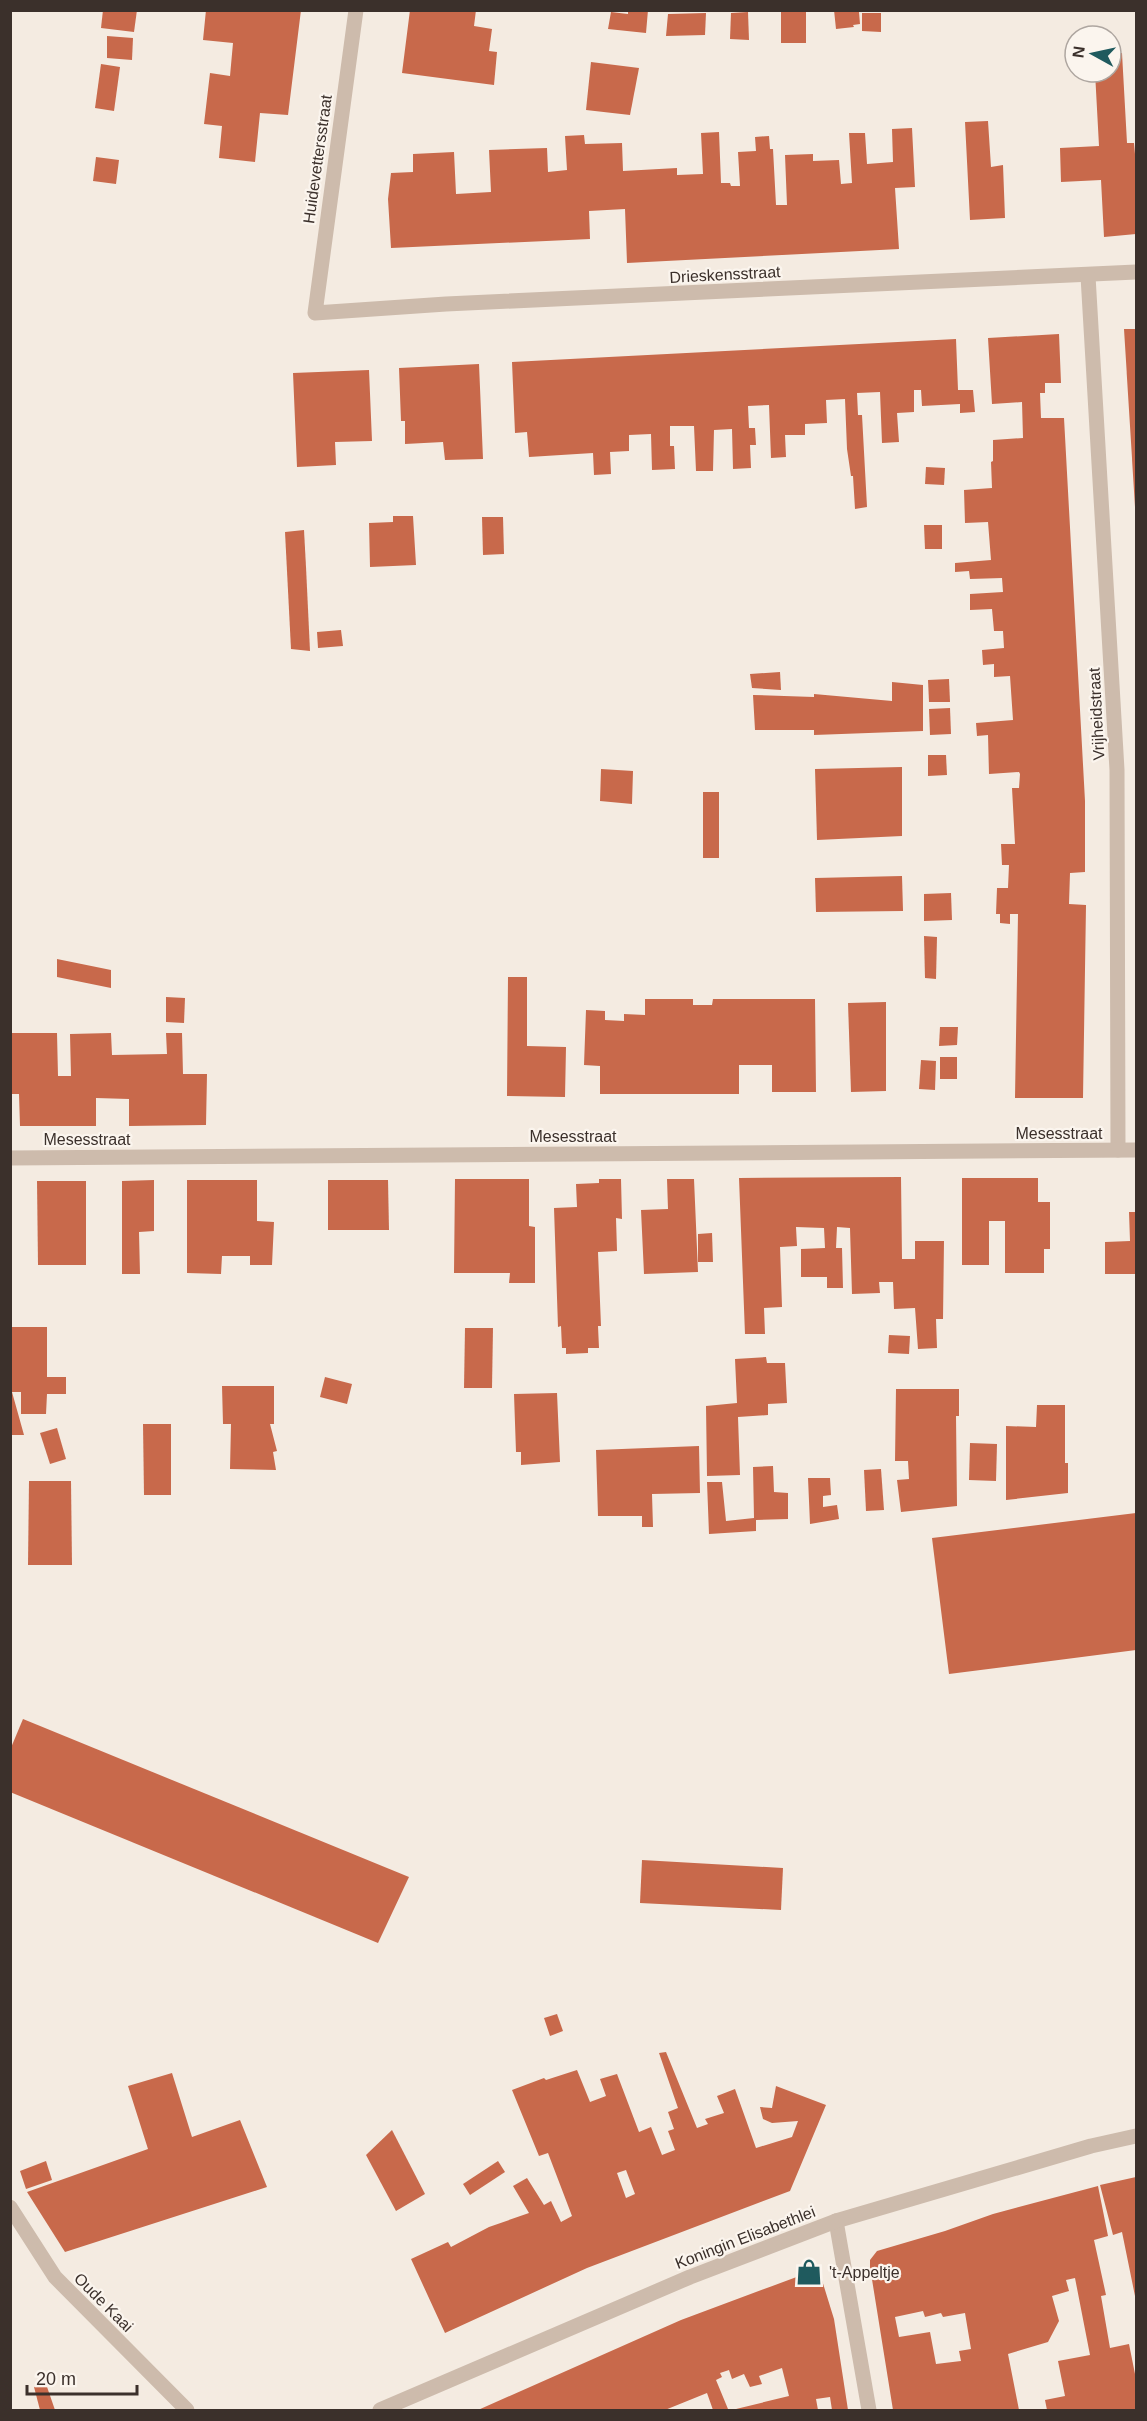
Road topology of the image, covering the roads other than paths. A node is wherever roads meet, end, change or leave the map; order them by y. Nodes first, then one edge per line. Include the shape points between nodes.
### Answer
1 (356, 10) edge
2 (1137, 272) edge
3 (1088, 276) junction
4 (315, 313) joint
5 (1118, 1150) junction
6 (1137, 1150) edge
7 (10, 1158) edge
8 (1137, 2136) edge
9 (10, 2207) edge
10 (836, 2221) junction
11 (187, 2410) edge
12 (380, 2410) edge
13 (869, 2410) edge

1 - 4 street, Huidevettersstraat
2 - 3 street, Drieskensstraat
3 - 4 street, Drieskensstraat
3 - 5 street, Vrijheidstraat via 1117,770
5 - 6 street, Mesesstraat
5 - 7 street, Mesesstraat
8 - 10 street, Koningin Elisabethlei
9 - 11 street, Oude Kaai via 55,2277
10 - 12 street, Koningin Elisabethlei via 690,2277
10 - 13 street

